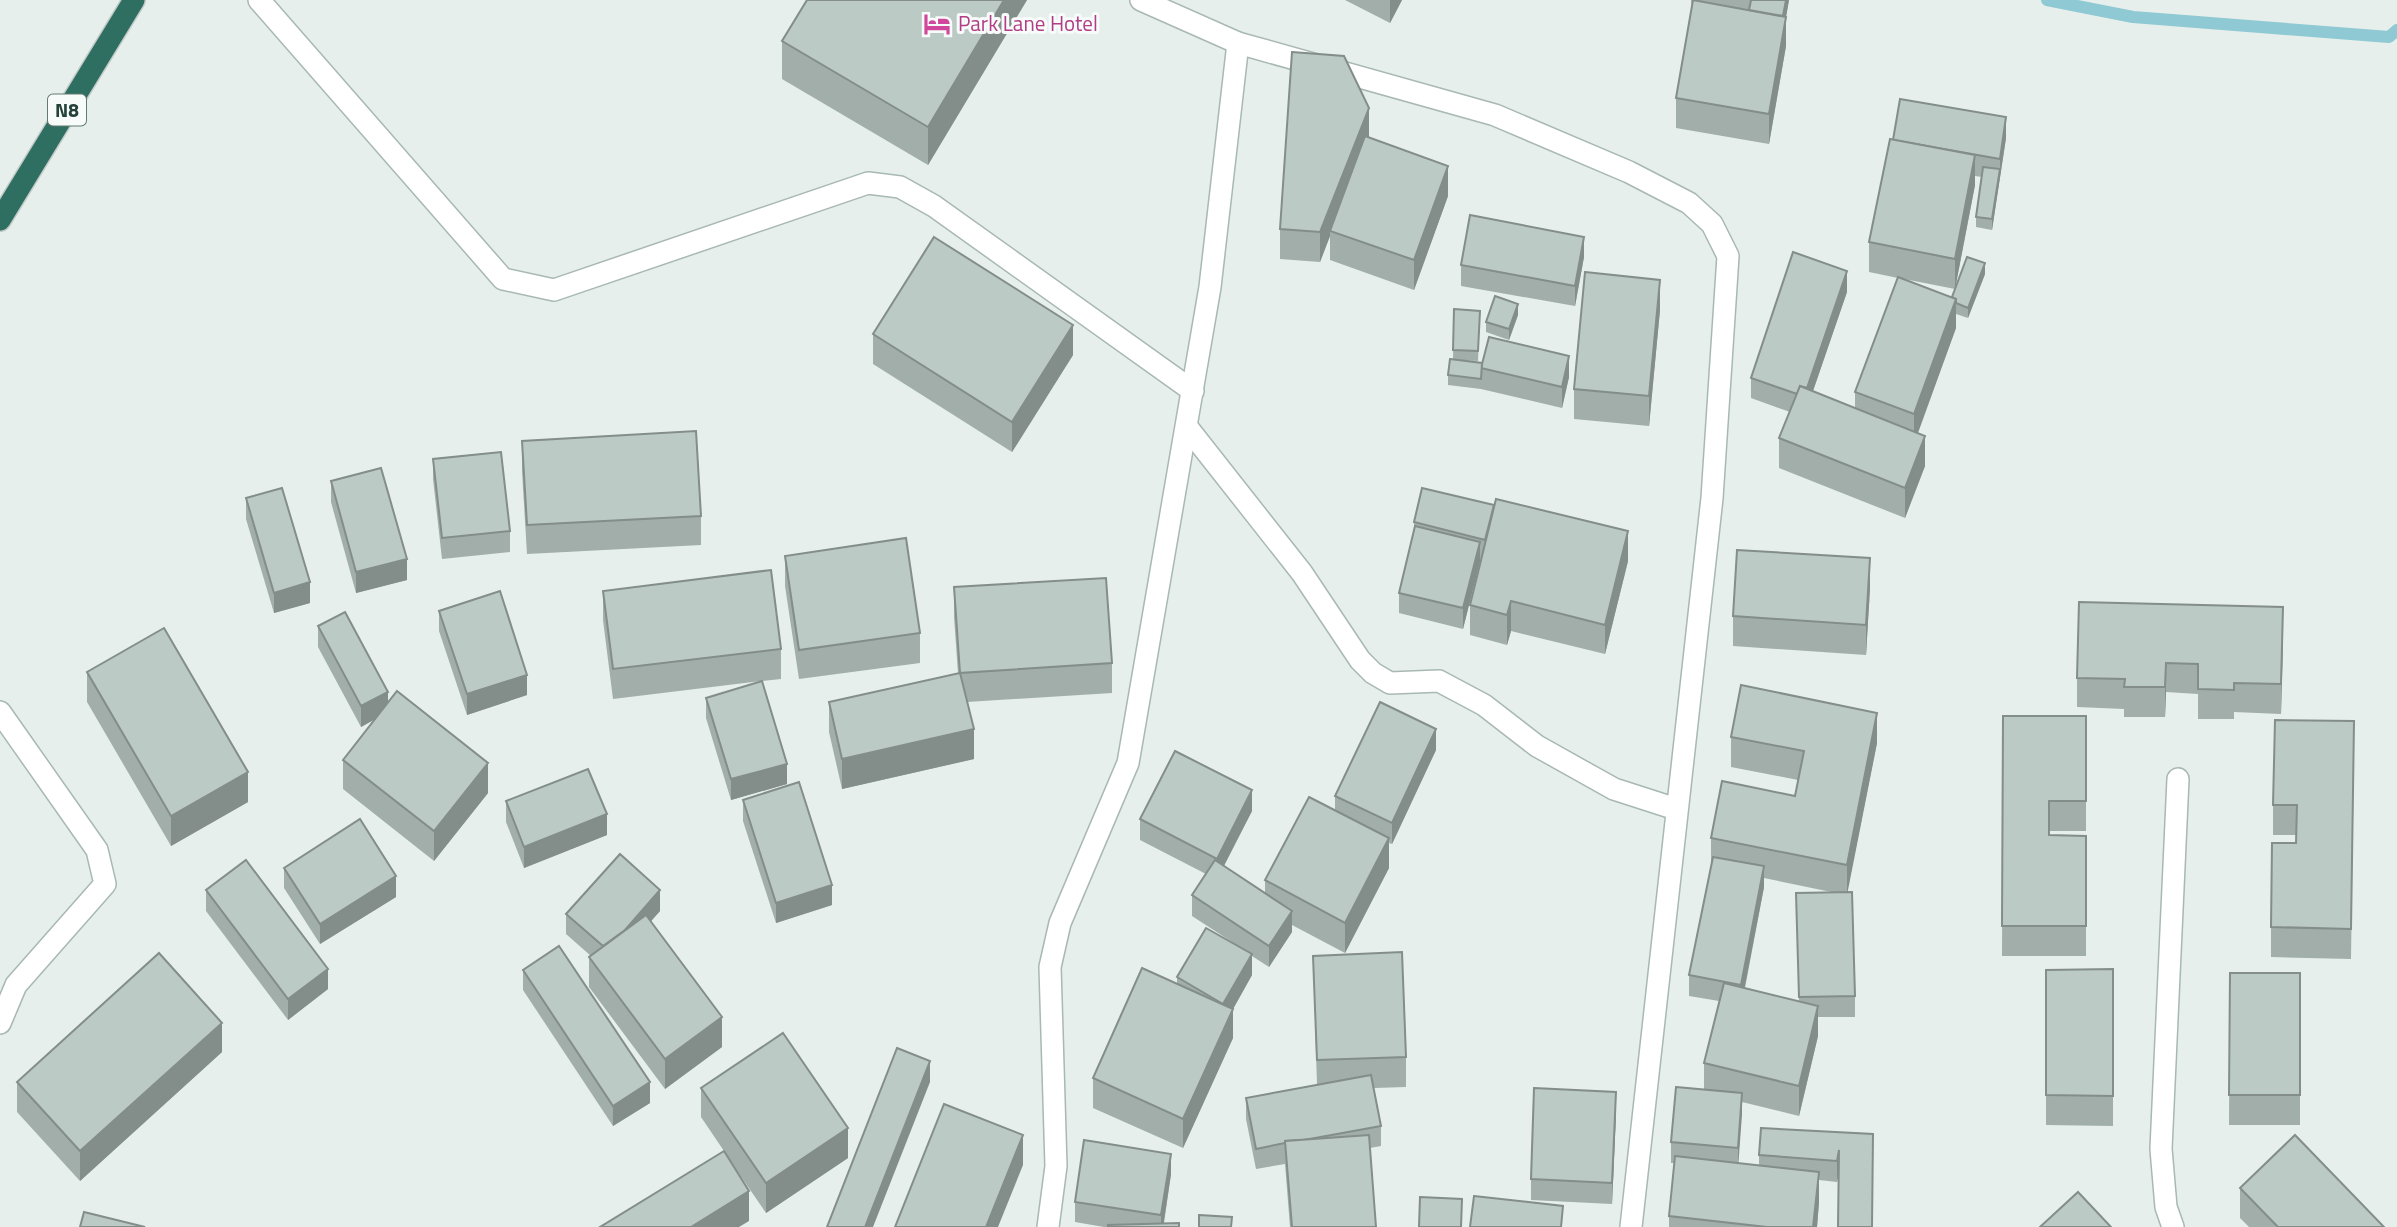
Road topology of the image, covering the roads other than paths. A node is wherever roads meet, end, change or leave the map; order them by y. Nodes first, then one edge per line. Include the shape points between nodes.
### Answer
1 (134, 0) edge
2 (259, 0) edge
3 (1141, 0) edge
4 (1238, 43) junction
5 (0, 220) edge
6 (1193, 391) junction
7 (1187, 427) junction
8 (0, 712) edge
9 (2178, 779) dead end
10 (1676, 808) junction
11 (0, 1023) edge
12 (1048, 1227) edge
13 (1631, 1227) edge
14 (2174, 1227) edge

1 - 5 highway, N8
2 - 6 street via 503,279 554,290 868,183 900,187 934,206
3 - 4 street
4 - 6 street via 1210,287
4 - 10 street via 1495,115 1629,172 1689,203 1712,224 1728,256 1712,498
6 - 7 street
7 - 10 street via 1302,573 1373,673 1390,684 1439,681 1484,705 1536,746 1614,789
7 - 12 street via 1128,763 1060,923 1050,967 1056,1166
8 - 11 street via 97,850 105,884 16,985
9 - 14 street via 2161,1149 2166,1207
10 - 13 street

